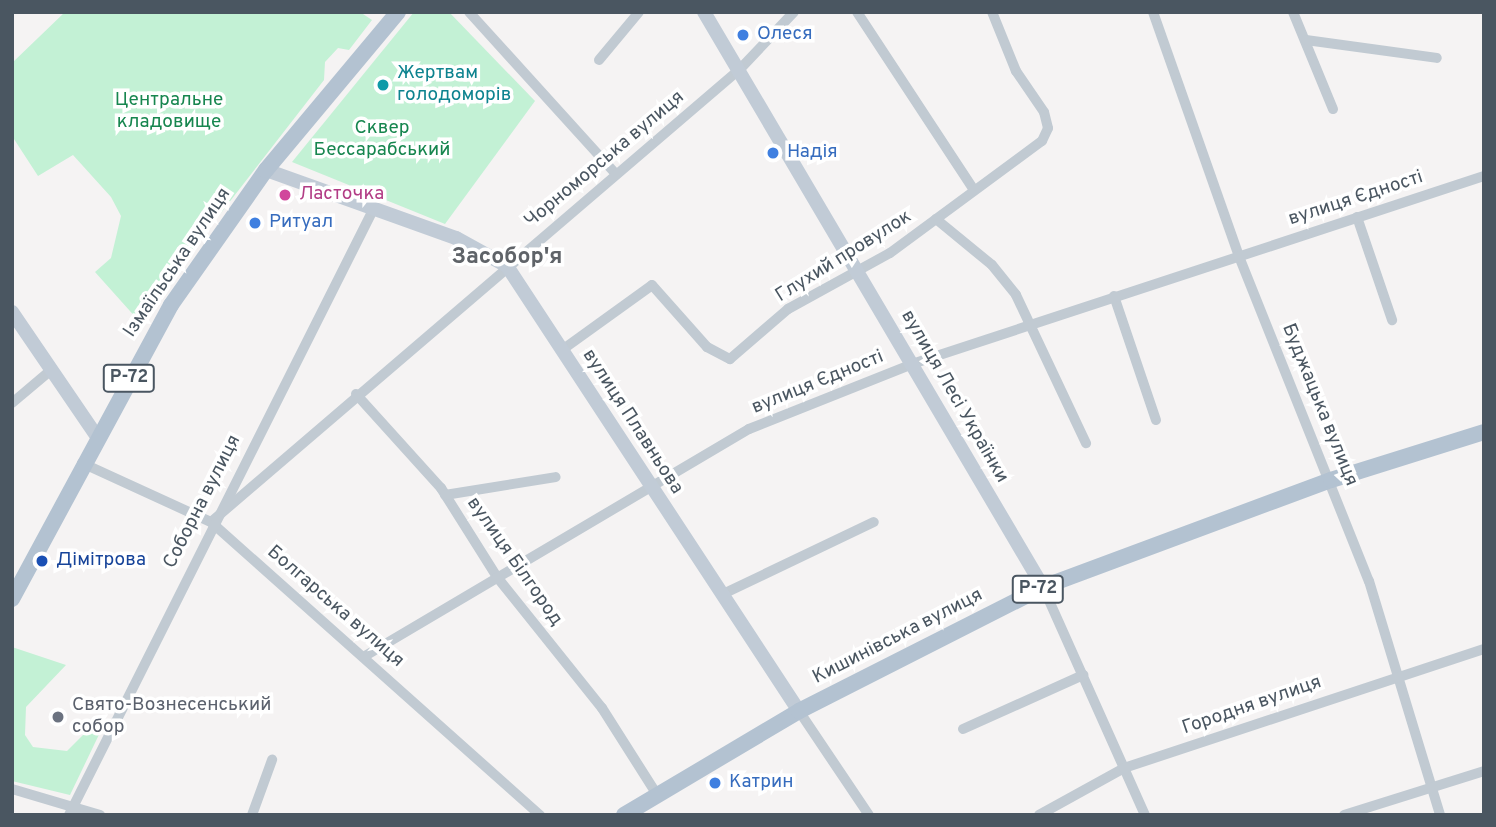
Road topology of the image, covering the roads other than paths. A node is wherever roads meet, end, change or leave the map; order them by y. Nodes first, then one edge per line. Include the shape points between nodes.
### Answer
1 (398, 12) edge
2 (469, 12) edge
3 (639, 12) edge
4 (704, 12) edge
5 (794, 12) edge
6 (857, 12) edge
7 (992, 12) edge
8 (1153, 12) edge
9 (1293, 12) edge
10 (1306, 40) junction
11 (1437, 58) dead end
12 (599, 60) dead end
13 (741, 68) junction
14 (1334, 109) dead end
15 (266, 170) junction
16 (616, 174) junction
17 (1484, 176) edge
18 (974, 190) junction
19 (374, 208) junction
20 (1357, 217) junction
21 (936, 219) junction
22 (1238, 254) junction
23 (507, 266) junction
24 (858, 268) junction
25 (1114, 296) junction
26 (12, 312) edge
27 (1392, 320) dead end
28 (1033, 323) junction
29 (562, 350) junction
30 (912, 364) junction
31 (51, 370) junction
32 (356, 394) junction
33 (12, 403) edge
34 (1156, 420) dead end
35 (1484, 432) edge
36 (96, 435) junction
37 (1086, 443) dead end
38 (82, 463) junction
39 (556, 477) dead end
40 (1331, 480) junction
41 (648, 485) junction
42 (445, 495) junction
43 (211, 522) junction
44 (874, 522) dead end
45 (498, 577) junction
46 (1043, 587) junction
47 (723, 594) junction
48 (12, 599) edge
49 (1484, 649) edge
50 (365, 656) junction
51 (1400, 674) junction
52 (1083, 676) junction
53 (799, 711) junction
54 (963, 729) dead end
55 (272, 760) dead end
56 (1124, 768) junction
57 (1484, 771) edge
58 (1434, 787) junction
59 (12, 789) edge
60 (656, 793) junction
61 (71, 810) edge
62 (100, 815) edge
63 (252, 815) edge
64 (540, 815) edge
65 (624, 815) edge
66 (869, 815) edge
67 (1040, 815) edge
68 (1145, 815) edge
69 (1344, 815) edge
70 (1440, 815) edge

1 - 15 main road, Ізмаїльська вулиця / Р-72
2 - 16 street
3 - 12 street
4 - 13 street, вулиця Лесі Українки
5 - 13 street, Чорноморська вулиця
6 - 18 street
7 - 18 street, Глухий провулок via 1048,128 1042,141
8 - 22 street, Буджацька вулиця
9 - 10 street
10 - 11 street
10 - 14 street
13 - 16 street, Чорноморська вулиця
13 - 24 street, вулиця Лесі Українки
15 - 19 street
15 - 36 main road, Ізмаїльська вулиця / Р-72 via 171,305
16 - 23 street, Чорноморська вулиця
17 - 20 street, вулиця Єдності
18 - 21 street, Глухий провулок
19 - 23 street
19 - 43 street, Соборна вулиця
20 - 22 street, вулиця Єдності
20 - 27 street
21 - 24 street, Глухий провулок
21 - 28 street via 992,265
22 - 25 street, вулиця Єдності
22 - 40 street, Буджацька вулиця
23 - 29 street, вулиця Плавньова
23 - 32 street, Чорноморська вулиця
24 - 29 street, Глухий провулок via 788,309 730,359 707,347 652,285
24 - 30 street, вулиця Лесі Українки
25 - 28 street, вулиця Єдності
25 - 34 street
26 - 31 street
28 - 30 street, вулиця Єдності
28 - 37 street
29 - 41 street, вулиця Плавньова
30 - 41 street, вулиця Єдності via 749,429
30 - 46 street, вулиця Лесі Українки
31 - 33 street
31 - 36 street
32 - 42 street, вулиця Білгород
32 - 43 street, Чорноморська вулиця
35 - 40 main road, Кишинівська вулиця / Р-72
36 - 38 main road, Ізмаїльська вулиця / Р-72
38 - 43 street, Болгарська вулиця
38 - 48 main road, Ізмаїльська вулиця / Р-72
39 - 42 street
40 - 46 main road, Кишинівська вулиця / Р-72
40 - 51 street, Буджацька вулиця
41 - 45 street, вулиця Єдності
41 - 47 street, вулиця Плавньова
42 - 45 street, вулиця Білгород
43 - 50 street, Болгарська вулиця
43 - 61 street, Соборна вулиця
44 - 47 street
45 - 50 street, вулиця Єдності
45 - 60 street, вулиця Білгород via 602,708
46 - 52 street, вулиця Лесі Українки
46 - 53 main road, Кишинівська вулиця / Р-72
47 - 53 street, вулиця Плавньова
49 - 51 street, Городня вулиця
50 - 64 street, Болгарська вулиця
51 - 56 street, Городня вулиця
51 - 58 street, Буджацька вулиця
52 - 54 street
52 - 56 street, вулиця Лесі Українки
53 - 60 main road, Кишинівська вулиця / Р-72
53 - 66 street, вулиця Плавньова
55 - 63 street
56 - 67 street, Городня вулиця
56 - 68 street, вулиця Лесі Українки
57 - 58 street
58 - 69 street
58 - 70 street, Буджацька вулиця
59 - 61 street
60 - 65 main road, Кишинівська вулиця / Р-72
61 - 62 street

